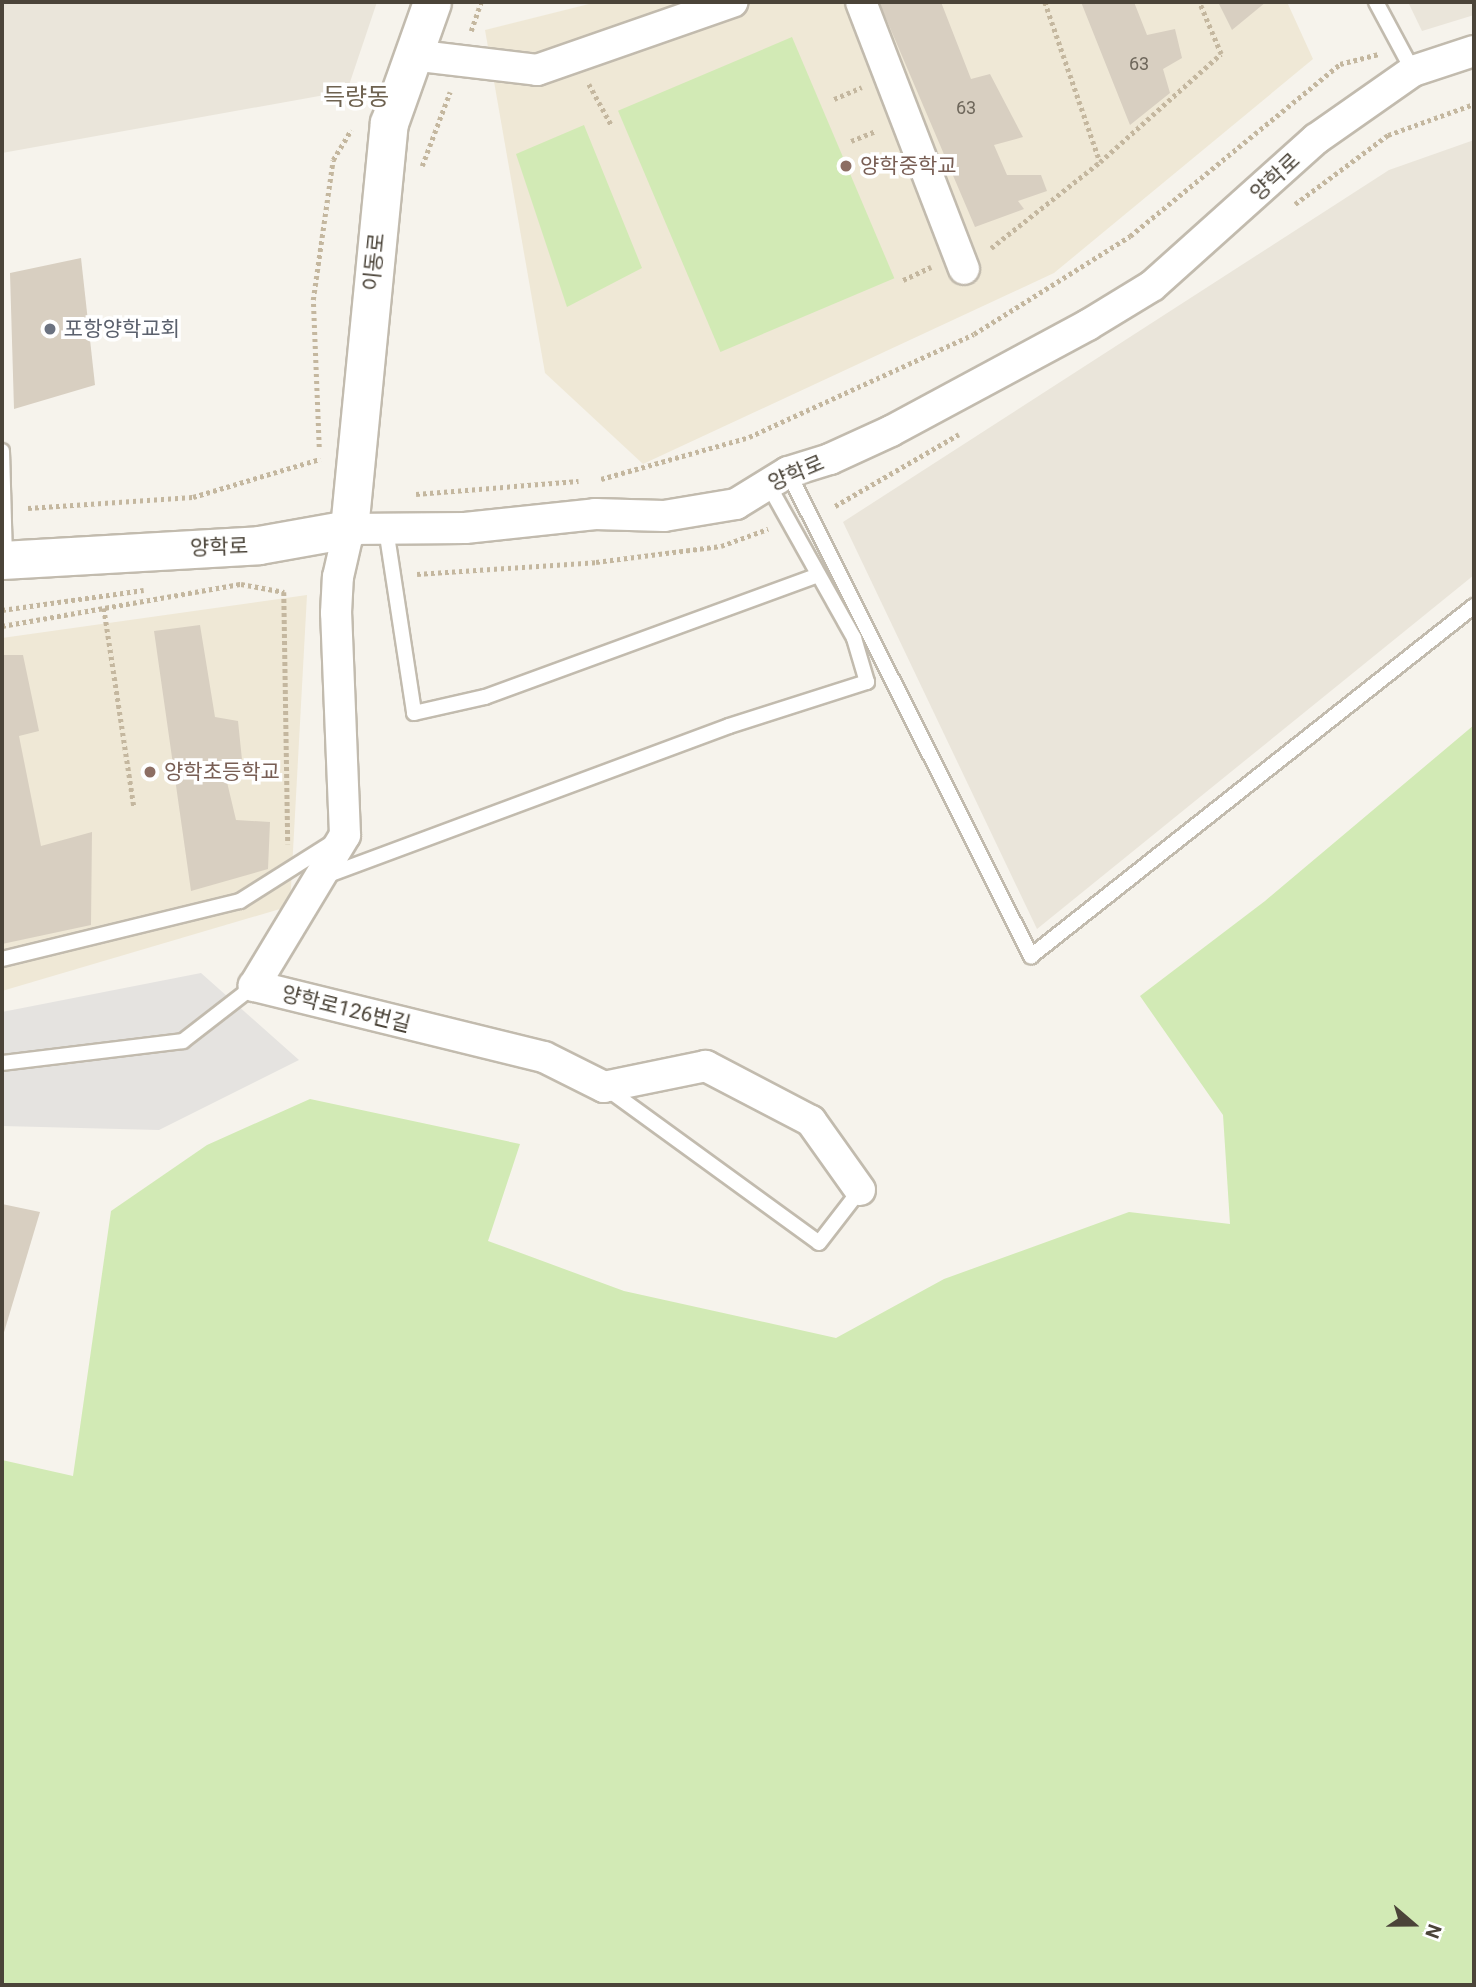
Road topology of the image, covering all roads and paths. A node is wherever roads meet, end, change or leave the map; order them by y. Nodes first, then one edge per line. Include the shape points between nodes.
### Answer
1 (432, 2) edge
2 (732, 2) edge
3 (860, 2) edge
4 (1045, 2) edge
5 (1199, 2) edge
6 (1376, 2) edge
7 (1474, 51) edge
8 (412, 55) junction
9 (580, 57) junction
10 (1413, 71) junction
11 (612, 126) dead end
12 (352, 128) dead end
13 (1100, 162) junction
14 (964, 269) joint
15 (2, 451) edge
16 (778, 478) junction
17 (6, 509) junction
18 (772, 528) dead end
19 (349, 529) junction
20 (386, 529) junction
21 (3, 560) edge
22 (413, 574) dead end
23 (818, 575) junction
24 (152, 588) dead end
25 (1474, 607) edge
26 (104, 608) junction
27 (2, 610) edge
28 (2, 626) edge
29 (134, 807) dead end
30 (345, 835) junction
31 (289, 868) junction
32 (322, 877) junction
33 (2, 959) edge
34 (254, 986) junction
35 (2, 1063) edge
36 (604, 1087) junction
37 (860, 1190) joint

1 - 8 street, 이동로
2 - 9 street
3 - 14 street
4 - 13 path
5 - 13 path via 1222,54
6 - 10 lane
7 - 10 street, 양학로
8 - 9 street via 537,70
8 - 19 street, 이동로 via 388,123
9 - 11 path via 596,103
10 - 16 street, 양학로 via 1316,139 1152,286 1014,368 891,431
12 - 17 path via 334,160 313,300 320,461 193,497
13 - 14 path
15 - 17 lane
16 - 20 street, 양학로 via 736,504 664,516 595,514 465,528
16 - 23 lane
16 - 25 lane via 1031,956
17 - 21 lane
18 - 22 path via 721,546 596,562
19 - 20 street, 양학로
19 - 21 street, 양학로 via 259,545
19 - 30 street via 338,577 336,613
20 - 23 lane via 414,713 485,697
23 - 32 lane via 854,638 867,682 729,726
24 - 27 path
26 - 28 path
26 - 29 path
26 - 31 path via 241,584 284,592
30 - 31 lane
30 - 32 street, 양학로126번길
31 - 33 lane via 240,901
32 - 34 street, 양학로126번길
34 - 35 lane via 183,1041
34 - 36 street, 양학로126번길 via 544,1057
36 - 37 street via 705,1066 811,1121
36 - 37 lane via 819,1244

